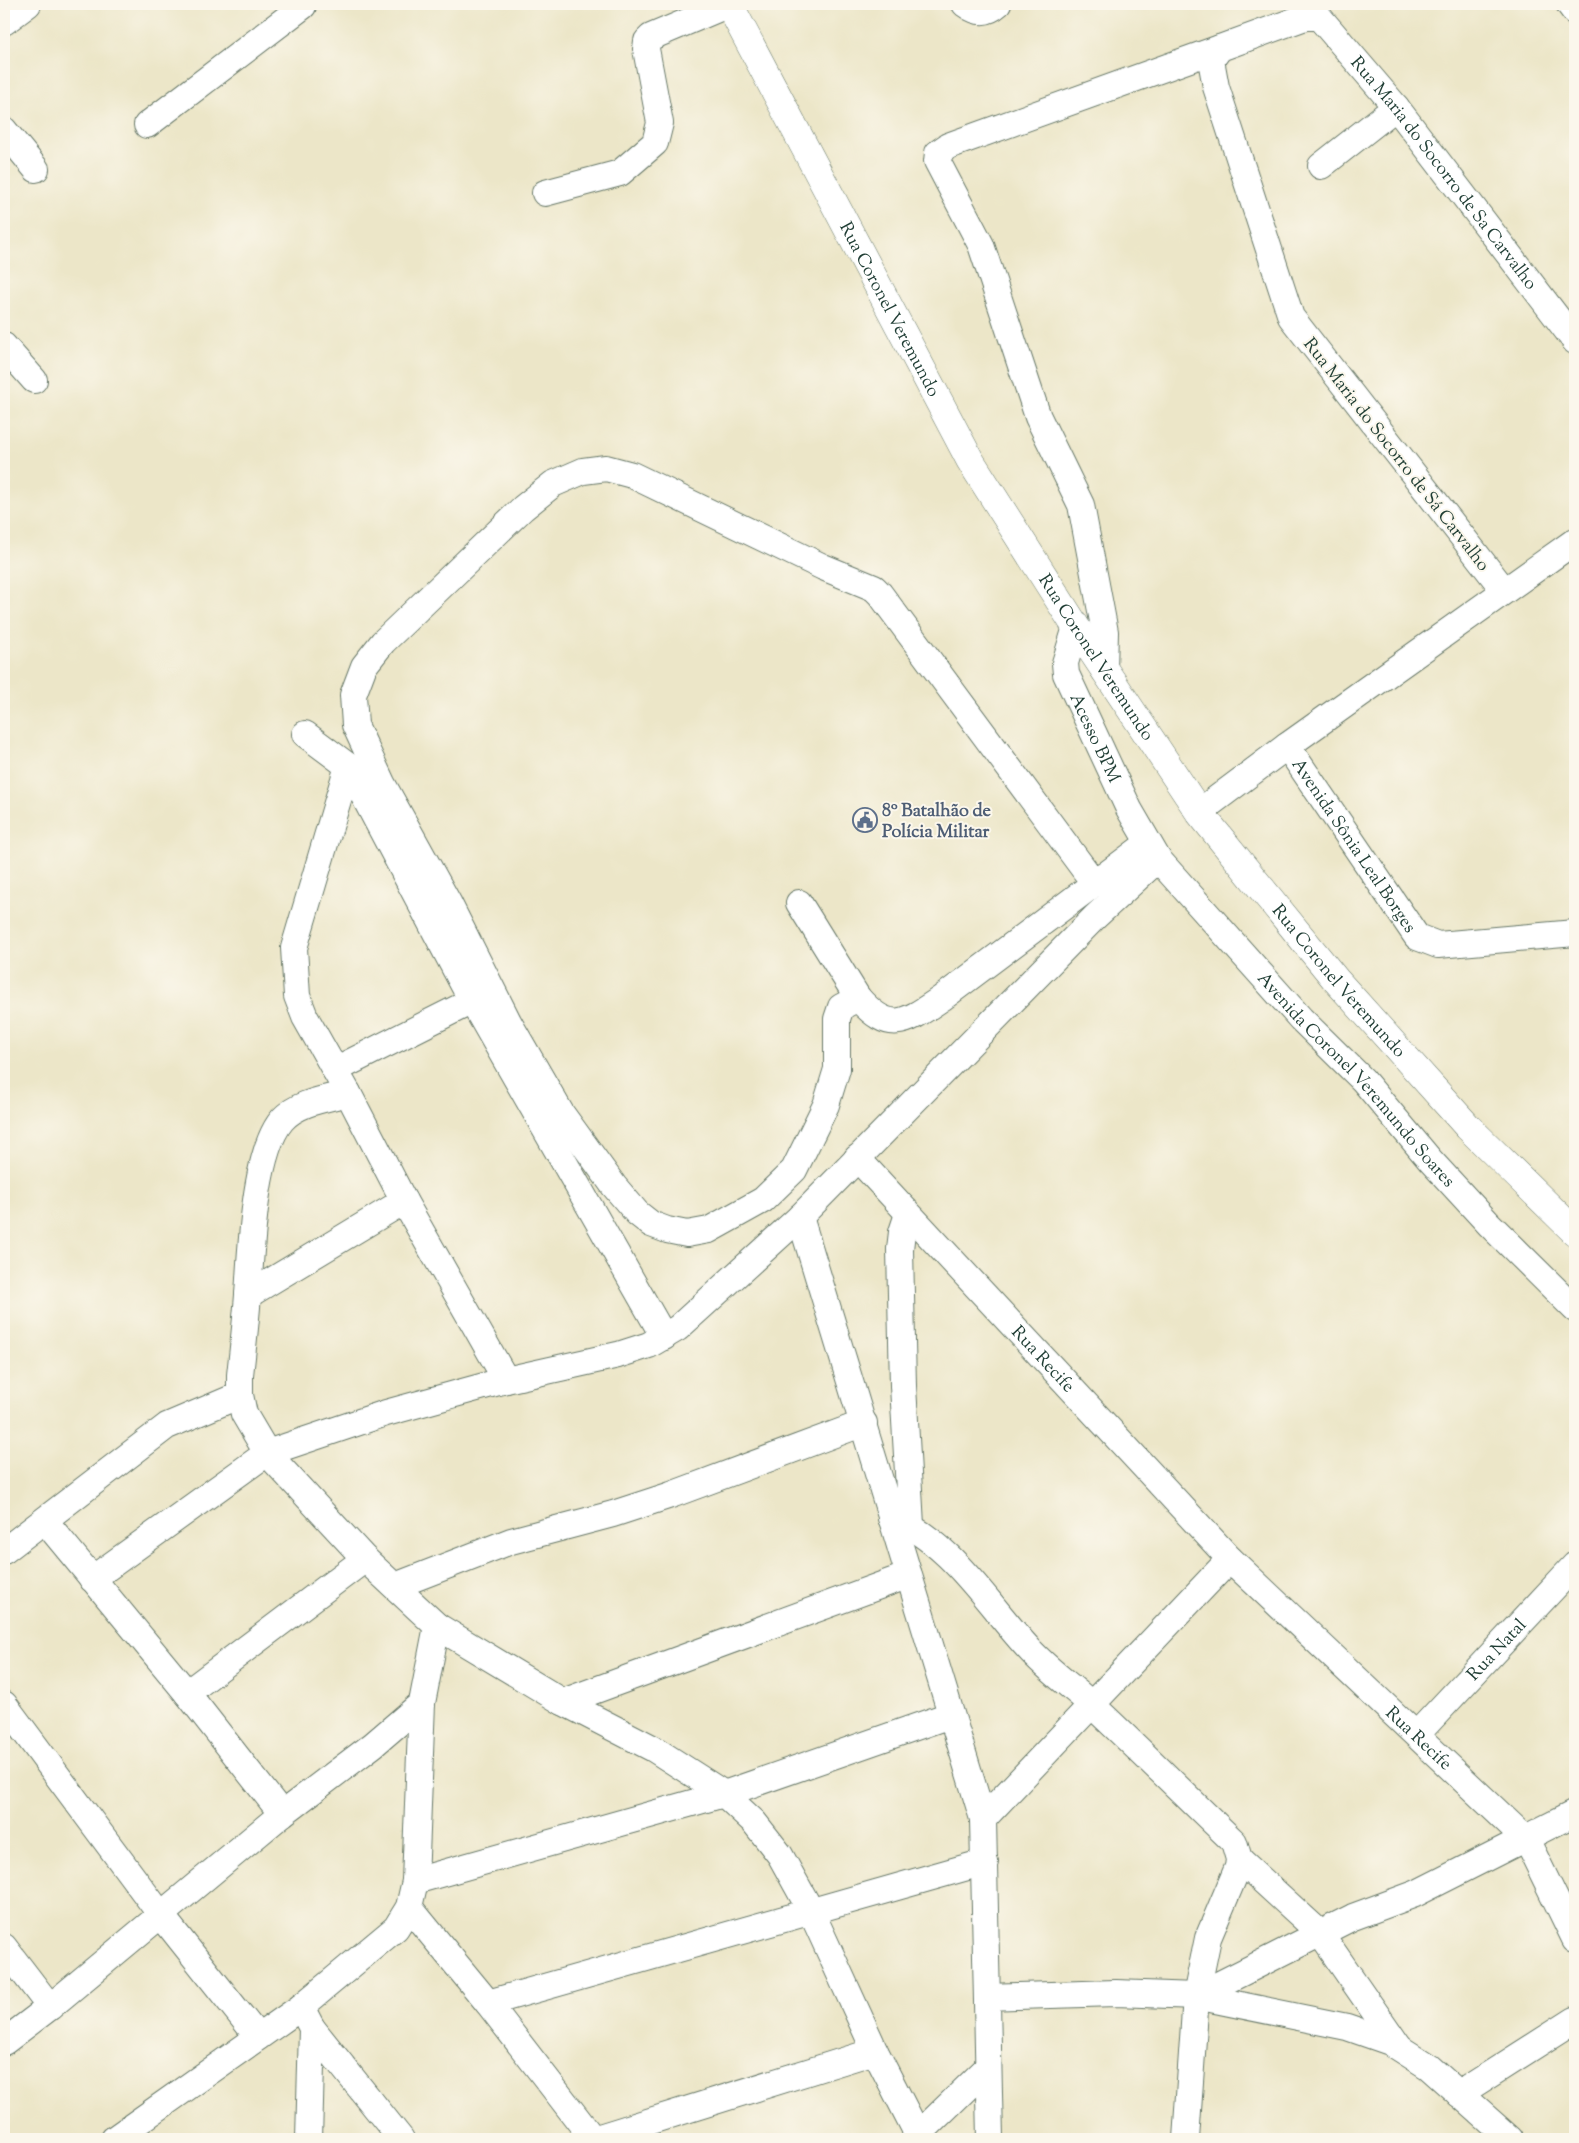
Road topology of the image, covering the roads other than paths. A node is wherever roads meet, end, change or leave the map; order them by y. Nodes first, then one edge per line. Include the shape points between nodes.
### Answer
1 (28, 4) edge
2 (302, 4) edge
3 (729, 4) edge
4 (965, 4) edge
5 (1569, 4) edge
6 (995, 6) edge
7 (1316, 10) edge
8 (1575, 12) edge
9 (4, 22) edge
10 (1220, 48) junction
11 (1396, 108) junction
12 (147, 126) dead end
13 (4, 130) edge
14 (1320, 166) dead end
15 (36, 169) dead end
16 (545, 193) dead end
17 (1575, 341) edge
18 (4, 346) edge
19 (34, 380) dead end
20 (1575, 541) edge
21 (1504, 590) junction
22 (1076, 627) junction
23 (1104, 670) junction
24 (305, 734) dead end
25 (1286, 746) junction
26 (348, 766) junction
27 (1199, 812) junction
28 (1152, 851) junction
29 (1095, 884) junction
30 (799, 903) dead end
31 (1575, 933) edge
32 (858, 998) junction
33 (472, 1001) junction
34 (335, 1070) junction
35 (348, 1093) junction
36 (857, 1158) junction
37 (404, 1201) junction
38 (908, 1214) junction
39 (800, 1217) junction
40 (1575, 1232) edge
41 (248, 1295) junction
42 (1575, 1309) edge
43 (664, 1337) junction
44 (506, 1380) junction
45 (240, 1395) junction
46 (864, 1423) junction
47 (267, 1454) junction
48 (900, 1521) junction
49 (45, 1522) junction
50 (4, 1551) edge
51 (365, 1559) junction
52 (1230, 1559) junction
53 (1575, 1565) edge
54 (909, 1575) junction
55 (92, 1578) junction
56 (395, 1586) junction
57 (436, 1626) junction
58 (187, 1693) junction
59 (563, 1702) junction
60 (422, 1703) junction
61 (4, 1704) edge
62 (1092, 1705) junction
63 (950, 1715) junction
64 (1417, 1734) junction
65 (724, 1794) junction
66 (282, 1814) junction
67 (1575, 1814) edge
68 (983, 1819) junction
69 (1526, 1839) junction
70 (1239, 1859) junction
71 (985, 1862) junction
72 (415, 1881) junction
73 (410, 1907) junction
74 (811, 1911) junction
75 (161, 1915) junction
76 (1320, 1933) junction
77 (1575, 1939) edge
78 (4, 1947) edge
79 (1196, 1996) junction
80 (988, 1997) junction
81 (488, 2003) junction
82 (50, 2007) junction
83 (306, 2018) junction
84 (1575, 2020) edge
85 (258, 2037) junction
86 (4, 2042) edge
87 (1400, 2048) junction
88 (875, 2051) junction
89 (987, 2068) junction
90 (1459, 2094) junction
91 (917, 2138) edge
92 (114, 2139) edge
93 (308, 2139) edge
94 (401, 2139) edge
95 (593, 2139) edge
96 (990, 2139) edge
97 (1186, 2139) edge
98 (1510, 2139) edge

1 - 9 street
2 - 12 street
3 - 16 street via 647,41 660,123 655,144 620,172
3 - 22 highway, Rua Coronel Veremundo via 970,460
4 - 6 street via 975,11
5 - 8 street
7 - 10 street
7 - 11 street, Rua Maria do Socorro de Sa Carvalho
10 - 21 street, Rua Maria do Socorro de Sá Carvalho via 1211,60 1216,87 1291,317
10 - 23 street via 948,146 938,153 937,161 981,245 1038,417 1081,505 1106,632
11 - 14 street
11 - 17 street, Rua Maria do Socorro de Sa Carvalho
13 - 15 street
18 - 19 street
20 - 21 street
21 - 25 street
22 - 23 highway, Rua Coronel Veremundo
22 - 28 street, Acesso BPM via 1065,662 1066,674
23 - 27 highway, Rua Coronel Veremundo
24 - 26 street
25 - 27 street
25 - 31 street, Avenida Sônia Leal Borges via 1417,937 1438,944
26 - 33 street
26 - 34 street via 294,948 297,996 305,1018
27 - 40 highway, Rua Coronel Veremundo via 1336,980 1448,1105
28 - 29 street
28 - 36 street via 1095,917
28 - 42 street, Avenida Coronel Veremundo Soares via 1301,1019 1363,1080 1489,1224
29 - 32 street via 918,1014 901,1021 883,1020 873,1015
29 - 32 street via 874,588 823,567 632,475 606,468 583,471 553,484 523,508 382,642 364,666 353,695 355,725 382,783 449,904 509,1023 561,1113 637,1213 651,1224 667,1230 687,1234 709,1230 763,1200 794,1170 826,1105 837,1068 836,1019 841,1007
30 - 32 street
33 - 34 street
33 - 43 street
34 - 35 street
35 - 37 street
35 - 41 street via 307,1103 283,1119 273,1133 262,1169 251,1242
36 - 38 street, Rua Recife
36 - 39 street
37 - 41 street
37 - 44 street
38 - 48 street via 900,1249 903,1386
38 - 52 street, Rua Recife
39 - 43 street via 678,1328
39 - 46 street
41 - 45 street
43 - 44 street via 618,1355
44 - 47 street via 386,1413
45 - 47 street via 244,1414
45 - 49 street via 167,1426
46 - 48 street
46 - 56 street via 671,1495 511,1542
47 - 51 street
47 - 55 street
48 - 54 street
48 - 62 street via 926,1535 1030,1650
49 - 50 street
49 - 55 street
51 - 56 street
51 - 58 street
52 - 62 street
52 - 64 street, Rua Recife
53 - 64 street, Rua Natal
54 - 59 street
54 - 63 street
55 - 58 street
56 - 57 street
57 - 59 street
57 - 60 street
58 - 66 street
59 - 65 street via 654,1749
60 - 66 street via 374,1745
60 - 72 street
61 - 75 street
62 - 68 street
62 - 70 street via 1234,1842
63 - 65 street
63 - 68 street
64 - 69 street, Rua Recife
65 - 72 street
65 - 74 street via 754,1822 780,1855
66 - 75 street
67 - 69 street
68 - 71 street
69 - 76 street via 1415,1894
69 - 77 street, Rua Recife
70 - 76 street
70 - 79 street via 1208,1938
71 - 74 street
71 - 80 street
72 - 73 street
73 - 81 street
73 - 83 street via 396,1928
74 - 81 street
74 - 88 street
75 - 82 street
75 - 85 street
76 - 79 street
76 - 87 street
78 - 82 street
79 - 80 street via 1116,1993
79 - 87 street via 1347,2027
79 - 97 street
80 - 89 street
81 - 95 street
82 - 86 street
83 - 85 street
83 - 93 street
83 - 94 street
84 - 90 street
85 - 92 street
87 - 90 street via 1429,2067
88 - 91 street
88 - 95 street
89 - 91 street
89 - 96 street
90 - 98 street

